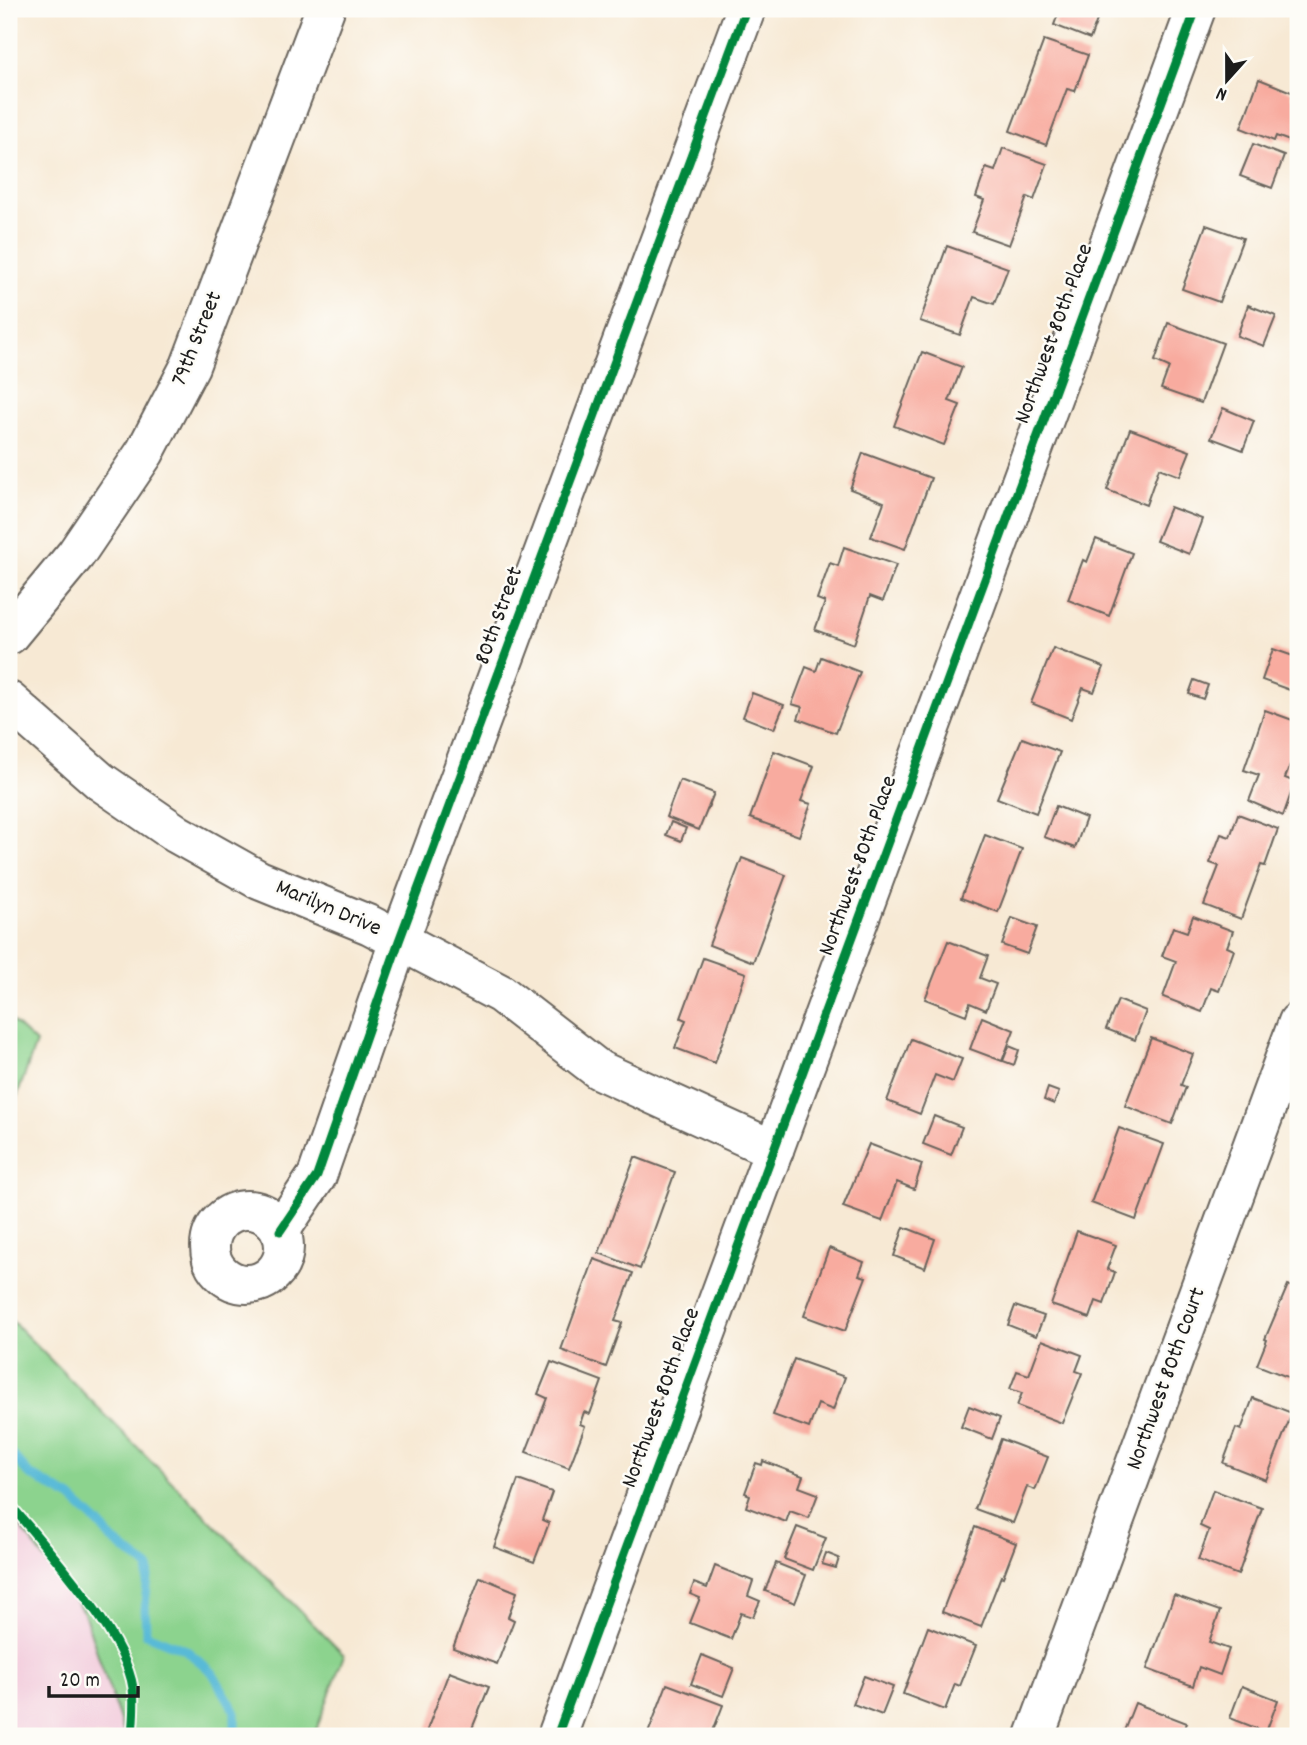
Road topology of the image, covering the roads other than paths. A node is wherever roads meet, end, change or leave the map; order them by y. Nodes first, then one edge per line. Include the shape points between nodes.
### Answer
1 (325, 9) edge
2 (746, 9) edge
3 (1196, 9) edge
4 (9, 635) edge
5 (9, 701) edge
6 (399, 941) junction
7 (1298, 1022) edge
8 (774, 1150) junction
9 (280, 1231) dead end
10 (557, 1736) edge
11 (1035, 1736) edge

1 - 4 street, 79th Street via 190,366 145,452 92,532
2 - 6 street, 80th Street
3 - 8 street, Northwest 80th Place
5 - 6 street, Marilyn Drive via 100,781 177,834 259,880
6 - 8 street, Marilyn Drive via 501,994 599,1070
6 - 9 street, 80th Street via 317,1176
7 - 11 street, Northwest 80th Court
8 - 10 street, Northwest 80th Place

